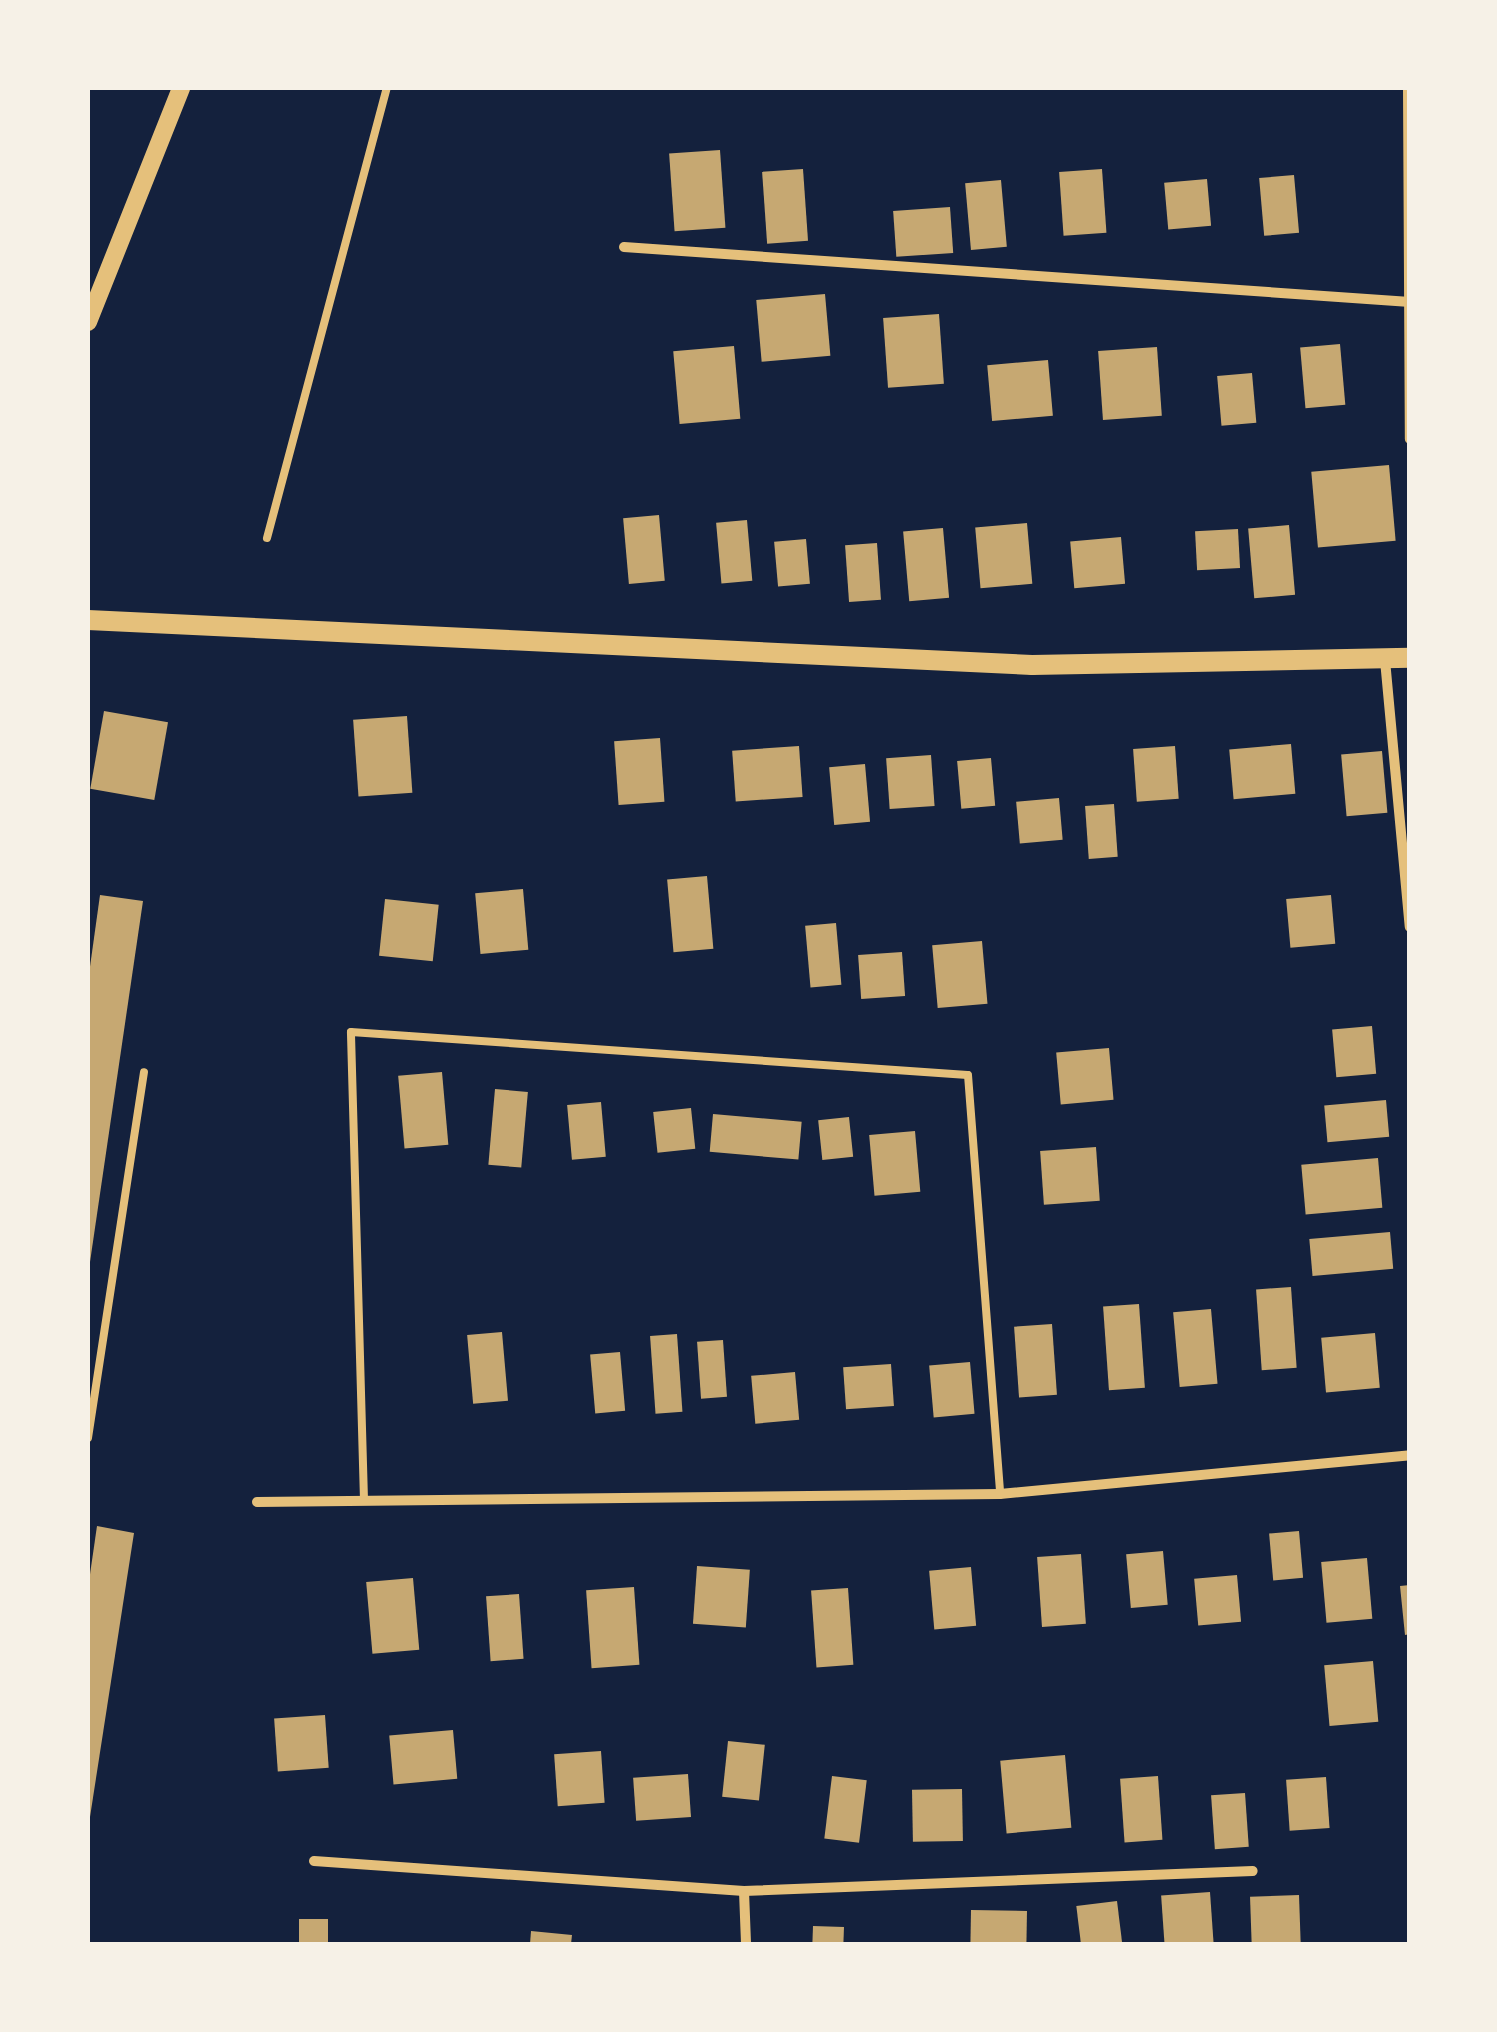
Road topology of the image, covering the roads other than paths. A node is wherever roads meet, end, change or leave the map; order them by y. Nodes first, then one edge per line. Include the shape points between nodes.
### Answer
1 (181, 88) edge
2 (387, 88) edge
3 (1408, 88) edge
4 (624, 247) dead end
5 (1409, 302) edge
6 (88, 322) edge
7 (1410, 439) edge
8 (267, 538) dead end
9 (88, 620) edge
10 (1410, 658) edge
11 (1385, 660) junction
12 (1410, 927) edge
13 (144, 1072) dead end
14 (88, 1438) edge
15 (1410, 1455) edge
16 (1000, 1494) junction
17 (364, 1500) junction
18 (257, 1502) dead end
19 (314, 1862) dead end
20 (1253, 1872) dead end
21 (744, 1890) junction
22 (746, 1944) edge

1 - 6 street
2 - 8 lane
3 - 5 street
4 - 5 street
5 - 7 street
9 - 11 main road via 1032,665
10 - 11 main road
11 - 12 street
13 - 14 lane
15 - 16 street
16 - 17 street
16 - 17 lane via 968,1075 351,1032
17 - 18 street
19 - 21 street
20 - 21 street
21 - 22 street

